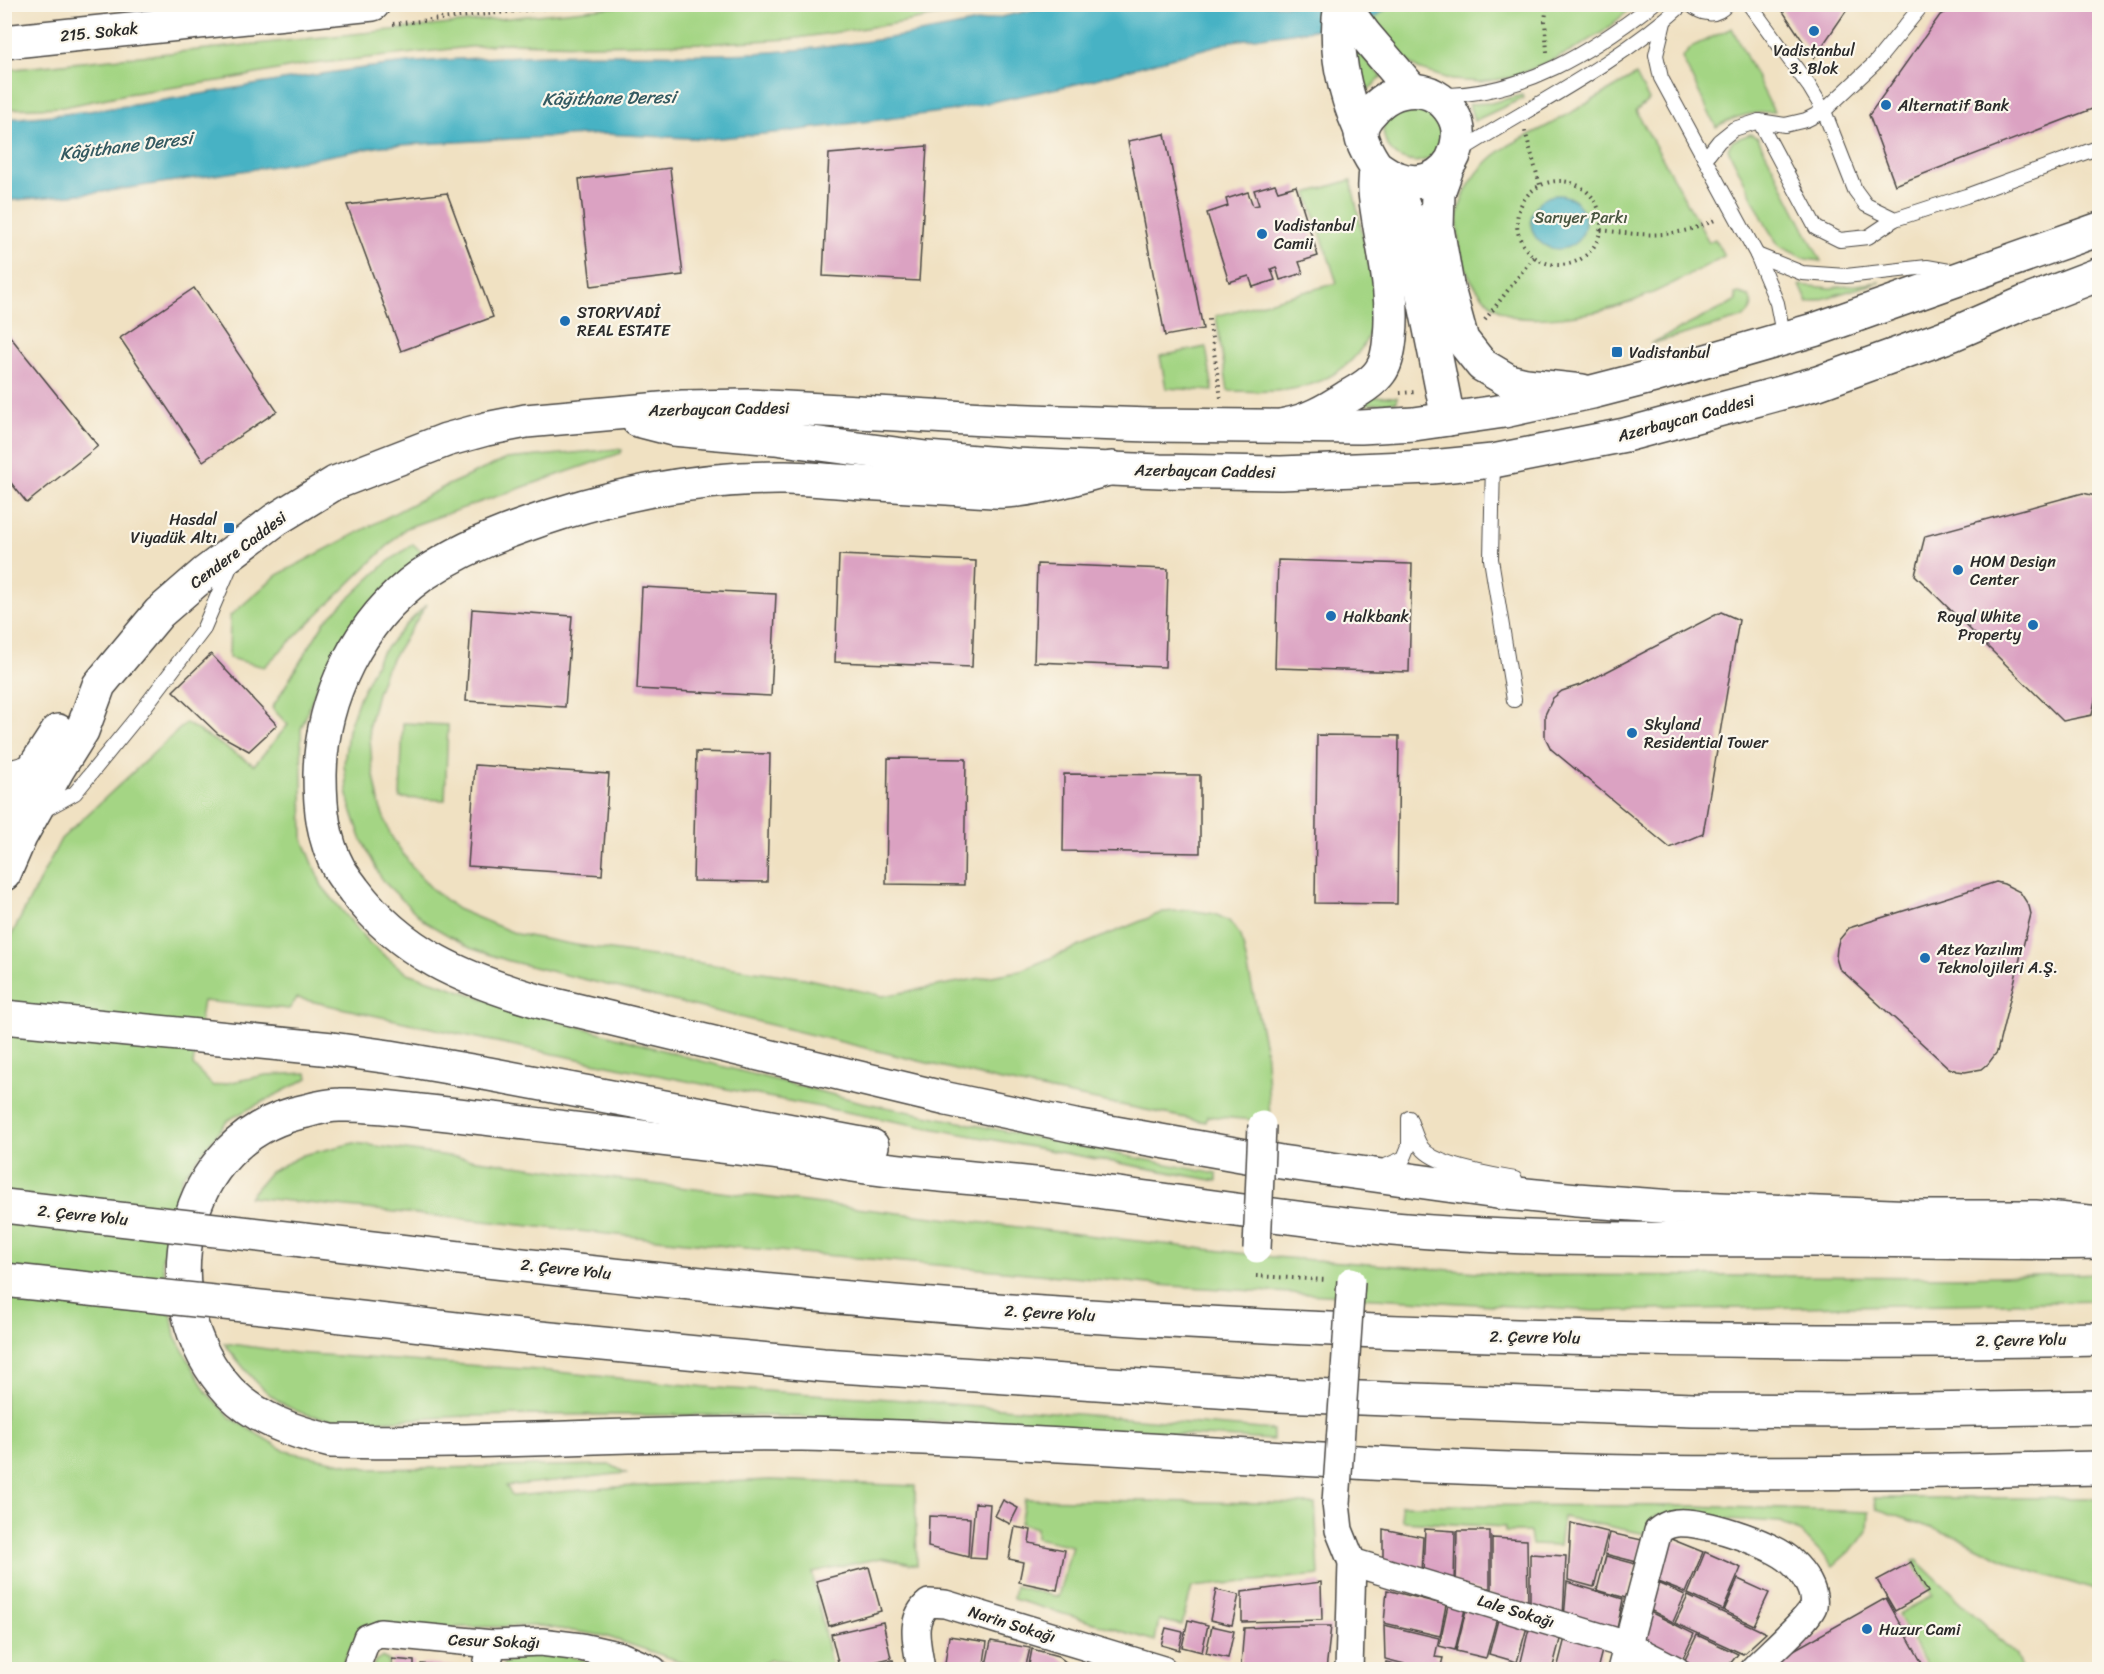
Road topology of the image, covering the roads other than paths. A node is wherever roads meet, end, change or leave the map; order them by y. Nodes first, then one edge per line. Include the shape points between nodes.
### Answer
1 (175, 4) edge
2 (373, 4) edge
3 (1342, 4) edge
4 (1653, 4) edge
5 (1683, 4) edge
6 (1690, 4) edge
7 (1727, 4) edge
8 (1749, 4) edge
9 (1923, 4) edge
10 (1664, 22) junction
11 (4, 23) edge
12 (4, 42) edge
13 (1423, 93) junction
14 (1824, 111) junction
15 (1759, 121) junction
16 (1361, 131) junction
17 (2100, 147) edge
18 (1705, 159) junction
19 (1451, 160) junction
20 (1377, 167) junction
21 (1895, 219) junction
22 (2100, 229) edge
23 (1757, 255) junction
24 (2100, 274) edge
25 (1972, 275) junction
26 (1784, 339) junction
27 (1592, 393) junction
28 (613, 414) junction
29 (1448, 419) junction
30 (1283, 426) junction
31 (1493, 461) junction
32 (1112, 468) junction
33 (239, 546) junction
34 (99, 685) junction
35 (1515, 700) dead end
36 (38, 760) junction
37 (4, 769) edge
38 (18, 816) edge
39 (4, 874) edge
40 (4, 1017) edge
41 (1262, 1125) dead end
42 (1360, 1173) junction
43 (1083, 1189) junction
44 (4, 1206) edge
45 (1673, 1207) junction
46 (2100, 1223) edge
47 (2100, 1242) edge
48 (1257, 1249) road end
49 (4, 1280) edge
50 (1351, 1281) road end
51 (2100, 1339) edge
52 (2100, 1407) edge
53 (2100, 1468) edge
54 (1352, 1562) junction
55 (489, 1657) edge
56 (1624, 1657) edge
57 (355, 1670) edge
58 (653, 1670) edge
59 (921, 1670) edge
60 (1163, 1670) edge
61 (1349, 1670) edge
62 (1676, 1670) edge
63 (1753, 1670) edge

1 - 11 main road, 215. Sokak
2 - 12 main road, 215. Sokak
3 - 13 main road via 1365,35
3 - 16 main road via 1338,19 1343,80
4 - 13 lane via 1599,43 1531,80 1467,95
5 - 10 lane
6 - 7 lane via 1705,14 1715,14
8 - 14 lane
9 - 14 lane via 1875,63
10 - 18 lane via 1656,55 1661,78
10 - 19 lane via 1608,62 1520,113
13 - 16 main road via 1391,94 1365,118
13 - 19 main road via 1448,106 1456,119 1459,134
14 - 15 lane via 1785,125
14 - 21 lane via 1855,190 1866,205
15 - 18 lane via 1734,129
15 - 21 lane via 1816,228 1840,240 1868,237
16 - 20 main road
17 - 21 lane
18 - 23 lane
19 - 20 main road via 1440,174 1427,181 1395,178
19 - 27 main road via 1438,193 1437,228 1462,340 1482,365 1509,381
20 - 29 main road via 1391,183 1407,217
20 - 30 main road via 1375,195 1392,319 1389,350 1381,372 1352,394 1305,421
22 - 25 main road, Azerbaycan Caddesi
23 - 25 lane via 1802,273 1846,276 1927,267
23 - 26 lane via 1777,303
24 - 31 main road, Azerbaycan Caddesi via 1818,383 1625,435
25 - 26 main road, Azerbaycan Caddesi
26 - 27 main road, Azerbaycan Caddesi
27 - 29 main road, Azerbaycan Caddesi
28 - 30 main road, Azerbaycan Caddesi via 750,406 1003,420
28 - 32 main road, Azerbaycan Caddesi via 673,429 926,458
28 - 33 main road, Cendere Caddesi via 526,421 405,454 335,483
29 - 30 main road, Azerbaycan Caddesi via 1362,427
29 - 31 main road via 1457,441 1470,454
31 - 32 main road, Azerbaycan Caddesi via 1330,472
31 - 35 lane via 1491,559
32 - 42 main road via 1043,486 1004,491 786,478 691,483 598,503 522,526 455,555 391,602 347,663 324,726 320,758 322,821 329,845 339,869 373,914 421,953 492,987 958,1102 1075,1126
33 - 34 main road, Cendere Caddesi via 159,613
33 - 38 lane via 203,630 75,793
34 - 36 main road via 52,737
34 - 38 main road, Cendere Caddesi via 82,731 58,769
36 - 37 lane
36 - 38 main road
38 - 39 main road, Cendere Caddesi via 20,837
40 - 43 main road via 332,1049 489,1074
41 - 48 street, bridge
42 - 45 main road via 1497,1192
42 - 45 lane via 1404,1158 1409,1146 1409,1118 1422,1148 1432,1157 1456,1166
43 - 47 main road via 1284,1217 1496,1236
43 - 53 main road via 880,1169 473,1116 336,1105 293,1113 261,1126 238,1142 218,1164 202,1187 192,1212 183,1260 185,1300 198,1346 232,1394 259,1415 292,1431 331,1441 799,1434 1586,1471 1897,1473
44 - 51 main road, 2. Çevre Yolu, bridge via 692,1282 994,1310 1455,1335 1659,1340
45 - 46 main road via 1916,1217 2035,1217
49 - 52 main road, bridge via 823,1365 1278,1395 1693,1410
50 - 54 street, bridge via 1336,1503 1339,1530
54 - 56 street, Lale Sokağı
54 - 61 street
55 - 57 street, Cesur Sokağı via 380,1633 367,1638
55 - 58 street, Cesur Sokağı via 541,1642 621,1656
56 - 62 street, Lale Sokağı
56 - 63 street via 1658,1530 1682,1523 1726,1530 1759,1543 1791,1560 1810,1585 1814,1598 1805,1621
59 - 60 street, Narin Sokağı via 916,1620 929,1603 945,1604

